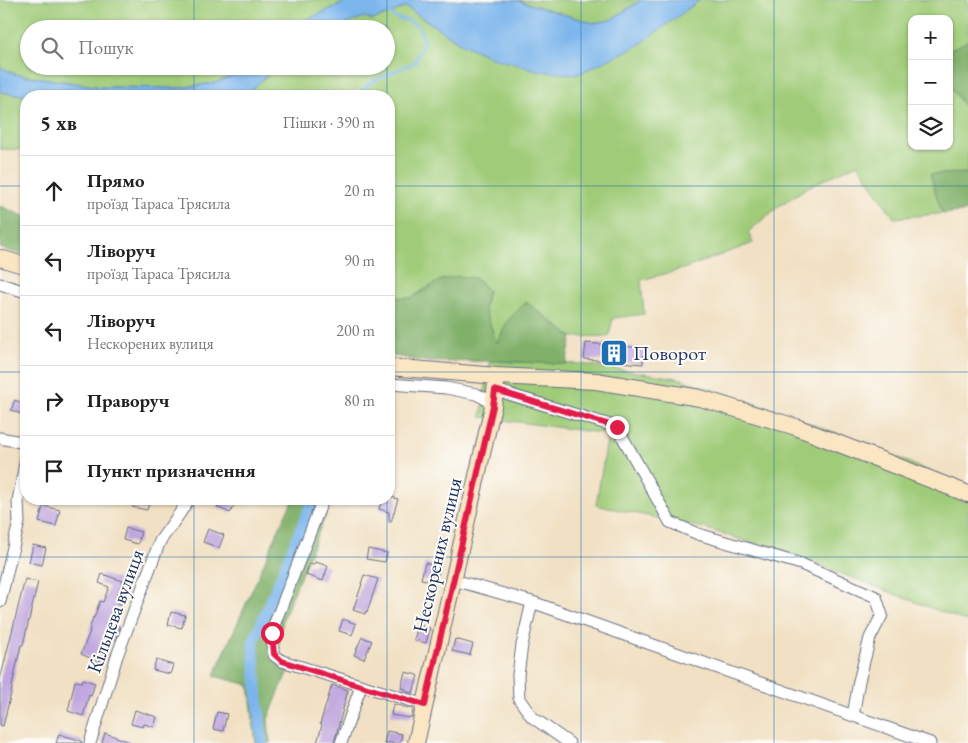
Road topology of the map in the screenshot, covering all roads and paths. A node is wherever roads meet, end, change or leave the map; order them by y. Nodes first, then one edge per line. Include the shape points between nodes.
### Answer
1 (0, 258) edge
2 (20, 264) edge
3 (0, 284) edge
4 (20, 290) edge
5 (395, 368) edge
6 (395, 384) edge
7 (495, 391) junction
8 (0, 438) edge
9 (20, 441) edge
10 (20, 490) edge
11 (968, 494) edge
12 (185, 505) edge
13 (321, 505) edge
14 (454, 580) junction
15 (0, 602) edge
16 (532, 602) junction
17 (361, 686) junction
18 (425, 705) junction
19 (853, 716) junction
20 (90, 743) edge
21 (341, 743) edge
22 (416, 743) edge
23 (570, 743) edge
24 (930, 743) edge

1 - 2 main road
3 - 4 street
5 - 7 main road
6 - 7 street via 446,388 484,398
7 - 11 main road via 596,381 700,398 796,427
7 - 14 main road, Нескорених вулиця
7 - 19 street via 617,427 670,522 698,534 801,564 876,597 882,616 870,638
8 - 9 street
10 - 15 street via 19,522
12 - 20 street, Кільцева вулиця via 160,541 117,656
13 - 17 street via 272,633 274,654 282,661
14 - 16 street
14 - 18 main road, Нескорених вулиця
16 - 19 street
16 - 23 street via 518,674 519,699 532,717
17 - 18 street
17 - 21 street
18 - 22 main road, Нескорених вулиця
19 - 24 street

